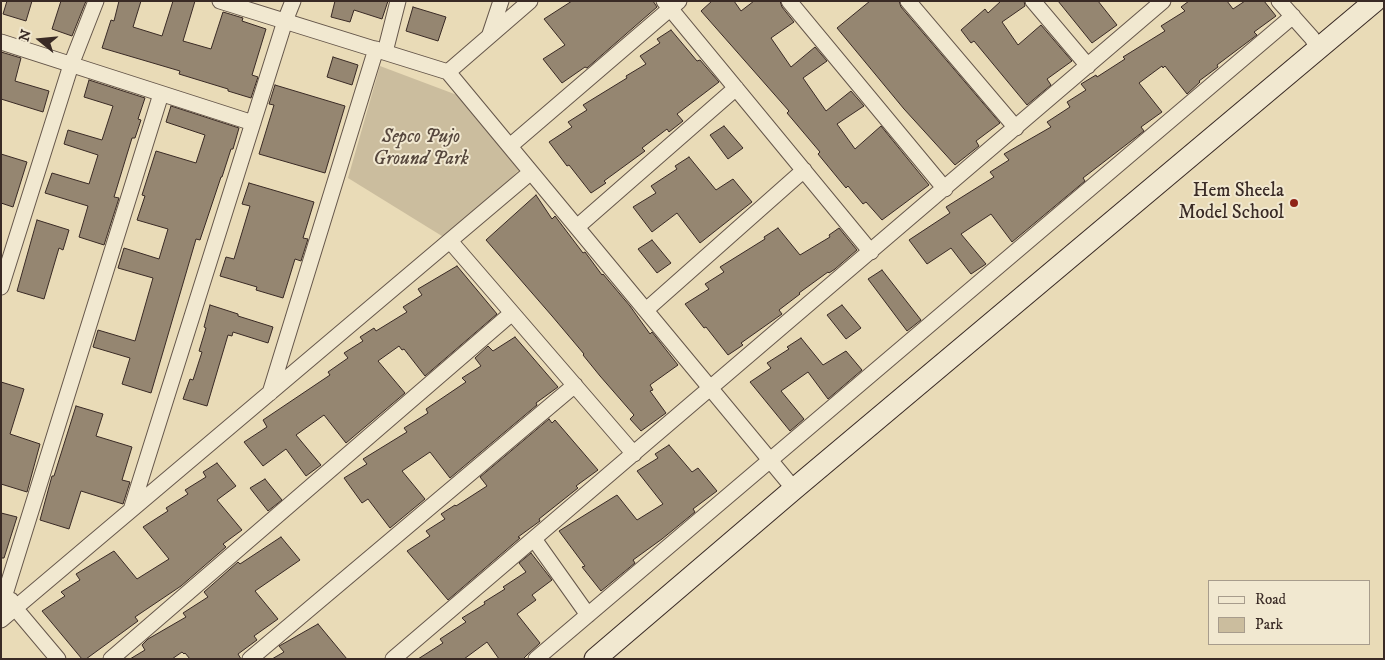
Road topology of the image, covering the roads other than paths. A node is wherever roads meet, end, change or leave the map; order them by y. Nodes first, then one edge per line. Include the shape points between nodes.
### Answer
1 (96, 1) edge
2 (220, 1) edge
3 (293, 1) edge
4 (398, 1) edge
5 (501, 1) edge
6 (530, 1) edge
7 (789, 1) edge
8 (908, 1) edge
9 (1033, 1) edge
10 (1279, 1) edge
11 (1356, 1) edge
12 (1375, 1) edge
13 (1162, 2) edge
14 (671, 4) edge
15 (1293, 16) junction
16 (285, 21) junction
17 (490, 36) junction
18 (1, 42) edge
19 (1315, 44) junction
20 (380, 51) junction
21 (71, 65) junction
22 (1088, 66) junction
23 (448, 72) junction
24 (736, 88) junction
25 (160, 94) junction
26 (253, 124) junction
27 (1016, 128) junction
28 (510, 146) junction
29 (804, 170) junction
30 (531, 172) junction
31 (945, 188) junction
32 (577, 227) junction
33 (450, 241) junction
34 (871, 252) junction
35 (1, 287) edge
36 (646, 310) junction
37 (512, 313) junction
38 (575, 386) junction
39 (711, 389) junction
40 (270, 393) junction
41 (634, 454) junction
42 (770, 460) junction
43 (791, 485) junction
44 (131, 510) junction
45 (534, 539) junction
46 (8, 607) edge
47 (588, 615) junction
48 (1, 620) edge
49 (58, 659) edge
50 (111, 659) edge
51 (250, 659) edge
52 (393, 659) edge
53 (536, 659) edge
54 (578, 659) edge
55 (595, 659) edge

1 - 21 street
2 - 16 street
3 - 16 street
4 - 20 street
5 - 17 street
6 - 17 street
7 - 31 street
8 - 27 street
9 - 22 street
10 - 15 street
11 - 19 street
12 - 19 street
13 - 22 street
14 - 24 street
14 - 28 street
15 - 19 street
15 - 42 street
16 - 20 street
16 - 26 street
17 - 23 street
18 - 21 street
19 - 43 street
20 - 23 street
20 - 40 street
21 - 25 street
21 - 35 street
22 - 27 street
23 - 28 street
24 - 29 street
24 - 32 street
25 - 26 street
25 - 46 street via 6,590
26 - 44 street
27 - 31 street
28 - 30 street
29 - 34 street
29 - 36 street
30 - 32 street
30 - 33 street
31 - 34 street
32 - 36 street
33 - 37 street
33 - 40 street
34 - 39 street
36 - 39 street
37 - 38 street
37 - 50 street
38 - 41 street
38 - 51 street
39 - 41 street
39 - 42 street
40 - 44 street
41 - 45 street
42 - 43 street
42 - 47 street
43 - 54 street
43 - 55 street
44 - 46 street
45 - 47 street
45 - 52 street
46 - 48 street
46 - 49 street
47 - 53 street

